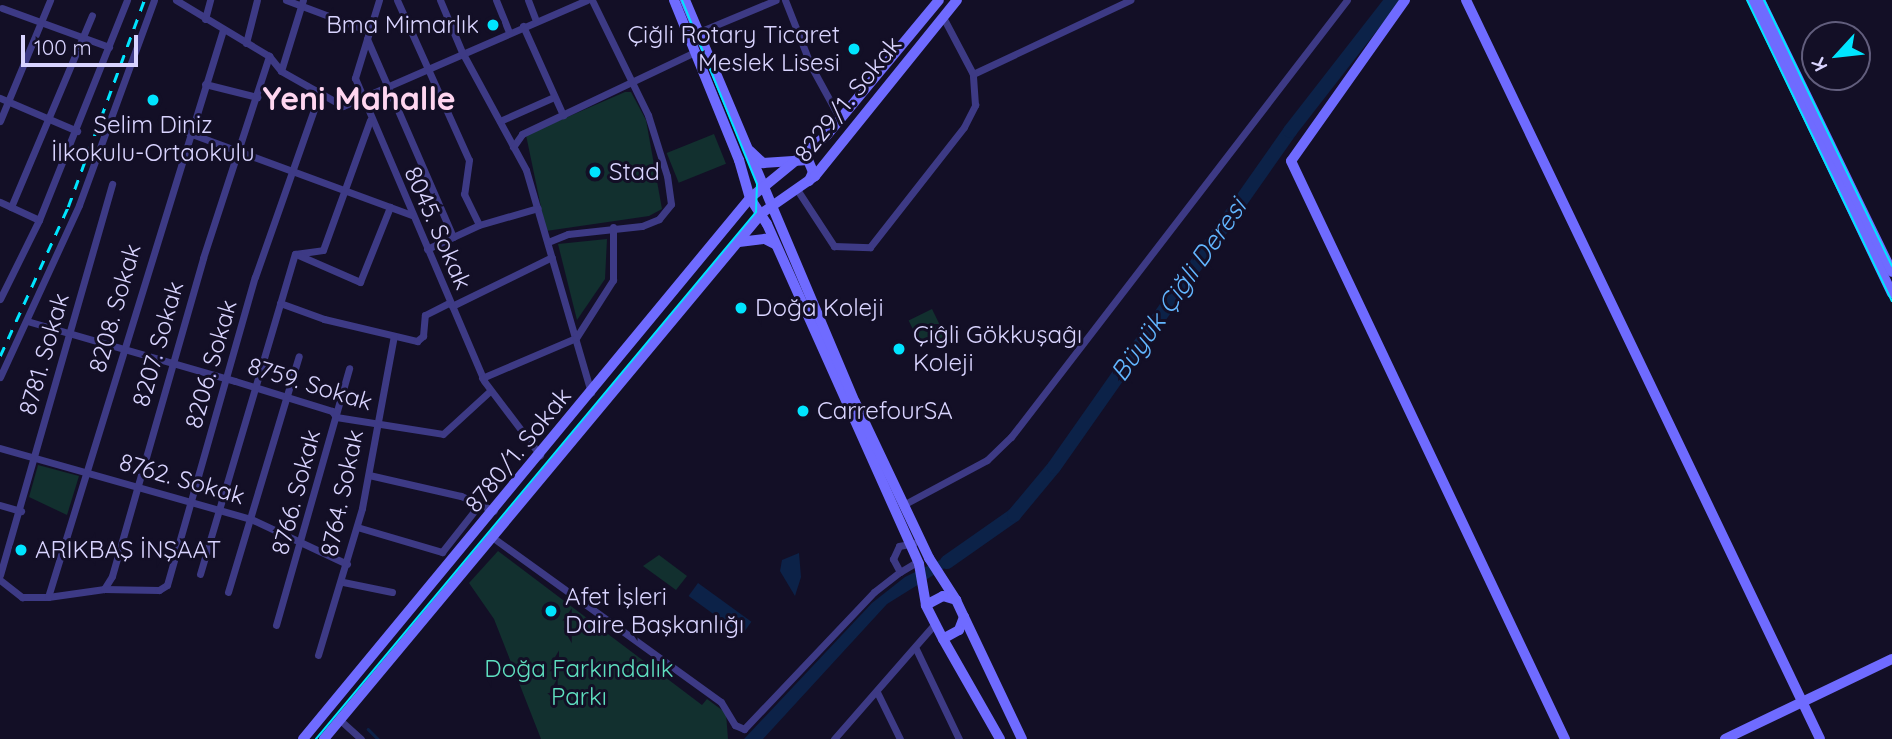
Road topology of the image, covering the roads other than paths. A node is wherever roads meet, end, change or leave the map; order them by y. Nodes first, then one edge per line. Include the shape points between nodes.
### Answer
1 (50, 0) edge
2 (154, 0) edge
3 (176, 0) edge
4 (210, 0) edge
5 (257, 0) edge
6 (286, 0) edge
7 (379, 0) edge
8 (397, 0) edge
9 (440, 0) edge
10 (496, 0) edge
11 (528, 0) edge
12 (589, 0) edge
13 (674, 0) edge
14 (685, 0) edge
15 (776, 0) edge
16 (785, 0) edge
17 (939, 0) edge
18 (957, 0) edge
19 (1130, 0) edge
20 (1347, 0) edge
21 (1405, 0) edge
22 (1466, 0) edge
23 (1752, 0) edge
24 (1760, 0) edge
25 (124, 1) edge
26 (302, 3) edge
27 (570, 3) edge
28 (2, 7) edge
29 (92, 15) dead end
30 (943, 17) junction
31 (205, 19) junction
32 (42, 21) junction
33 (536, 21) junction
34 (523, 26) junction
35 (223, 30) junction
36 (509, 32) junction
37 (699, 32) junction
38 (368, 35) junction
39 (85, 37) junction
40 (246, 43) junction
41 (109, 47) junction
42 (462, 52) junction
43 (695, 52) junction
44 (269, 56) junction
45 (426, 68) junction
46 (281, 71) junction
47 (973, 74) junction
48 (631, 83) junction
49 (205, 84) junction
50 (387, 85) junction
51 (319, 95) junction
52 (363, 96) junction
53 (257, 97) junction
54 (554, 97) junction
55 (0, 98) edge
56 (9, 102) junction
57 (563, 115) junction
58 (51, 118) junction
59 (840, 119) junction
60 (370, 120) junction
61 (0, 121) edge
62 (499, 121) junction
63 (77, 131) junction
64 (188, 133) junction
65 (513, 147) junction
66 (747, 148) junction
67 (239, 150) junction
68 (799, 159) junction
69 (293, 171) junction
70 (809, 181) junction
71 (112, 184) dead end
72 (342, 188) junction
73 (765, 188) junction
74 (798, 191) junction
75 (750, 198) junction
76 (0, 202) edge
77 (773, 205) junction
78 (11, 207) junction
79 (390, 207) junction
80 (538, 208) junction
81 (762, 213) junction
82 (412, 215) junction
83 (39, 220) junction
84 (479, 225) junction
85 (613, 227) junction
86 (453, 237) junction
87 (548, 242) junction
88 (738, 242) junction
89 (775, 244) junction
90 (427, 249) junction
91 (295, 254) junction
92 (552, 257) junction
93 (1884, 257) edge
94 (1892, 272) edge
95 (1892, 293) edge
96 (0, 299) edge
97 (280, 303) junction
98 (451, 304) junction
99 (27, 321) junction
100 (70, 333) junction
101 (394, 336) junction
102 (576, 338) junction
103 (124, 349) junction
104 (299, 356) dead end
105 (173, 365) junction
106 (349, 368) dead end
107 (0, 377) edge
108 (482, 378) junction
109 (226, 379) junction
110 (258, 388) junction
111 (490, 391) junction
112 (592, 393) junction
113 (289, 398) junction
114 (336, 417) junction
115 (376, 423) junction
116 (0, 448) edge
117 (541, 456) junction
118 (34, 458) junction
119 (85, 471) junction
120 (369, 475) junction
121 (137, 485) junction
122 (192, 502) junction
123 (0, 505) edge
124 (479, 505) junction
125 (904, 505) junction
126 (220, 510) junction
127 (21, 511) junction
128 (494, 511) junction
129 (251, 519) junction
130 (357, 527) junction
131 (492, 537) junction
132 (909, 542) junction
133 (302, 545) junction
134 (922, 545) junction
135 (918, 563) junction
136 (348, 564) junction
137 (900, 572) junction
138 (200, 575) dead end
139 (0, 577) edge
140 (343, 582) junction
141 (104, 589) junction
142 (228, 592) dead end
143 (392, 592) dead end
144 (48, 597) junction
145 (956, 600) junction
146 (926, 605) junction
147 (964, 617) junction
148 (276, 625) dead end
149 (933, 626) junction
150 (943, 639) junction
151 (916, 649) junction
152 (318, 655) dead end
153 (1892, 659) edge
154 (877, 692) junction
155 (333, 702) junction
156 (1804, 703) junction
157 (343, 716) junction
158 (303, 739) edge
159 (324, 739) edge
160 (361, 739) edge
161 (834, 739) edge
162 (900, 739) edge
163 (959, 739) edge
164 (1000, 739) edge
165 (1022, 739) edge
166 (1565, 739) edge
167 (1725, 739) edge
168 (1821, 739) edge

1 - 32 street
2 - 99 street via 79,205
3 - 31 street
4 - 31 street
5 - 40 street
6 - 26 street
7 - 38 street, 8045. Sokak
8 - 45 street
9 - 42 street
10 - 36 street
11 - 33 street
12 - 27 street
12 - 48 street
13 - 43 street
14 - 37 street
15 - 37 street
16 - 59 street via 811,66
17 - 59 street, 8229/1. Sokak
18 - 30 street, 8229/1. Sokak
19 - 47 street
20 - 125 street via 1012,437 986,460
21 - 166 street via 1291,161
22 - 156 street
23 - 93 street
24 - 93 street
25 - 41 street
26 - 38 street
26 - 46 street
27 - 33 street
28 - 32 street
29 - 39 street
30 - 47 street
30 - 70 street, 8229/1. Sokak
31 - 35 street
32 - 39 street
32 - 56 street
33 - 34 street
34 - 36 street
34 - 54 street
35 - 40 street
35 - 49 street, 8208. Sokak
36 - 42 street
37 - 66 street
38 - 50 street
38 - 52 street, 8045. Sokak via 355,78
39 - 41 street
39 - 58 street
40 - 44 street
41 - 63 street
42 - 45 street
42 - 62 street
43 - 48 street
43 - 75 street
44 - 46 street
44 - 53 street, 8207. Sokak
45 - 50 street
45 - 84 street via 469,160 464,194
46 - 51 street
47 - 74 street via 975,104 964,127 870,247 834,246
48 - 57 street
48 - 85 street via 659,142 671,204 659,219 642,226
49 - 53 street
49 - 64 street, 8208. Sokak
50 - 52 street
50 - 86 street
51 - 52 street via 343,106
51 - 69 street, 8206. Sokak
52 - 60 street, 8045. Sokak
53 - 67 street, 8207. Sokak
54 - 57 street
54 - 62 street
55 - 56 street
56 - 58 street
56 - 61 street
57 - 65 street via 522,134
58 - 63 street
58 - 78 street
59 - 68 street, 8229/1. Sokak
60 - 72 street
60 - 82 street, 8045. Sokak
62 - 65 street
63 - 83 street
64 - 67 street
64 - 103 street, 8208. Sokak
65 - 80 street
66 - 68 street via 763,163
66 - 73 street
67 - 69 street
67 - 105 street, 8207. Sokak
68 - 70 street via 812,165
68 - 73 street, 8229/1. Sokak
69 - 72 street
69 - 109 street, 8206. Sokak via 264,248
70 - 74 street, 8229/1. Sokak
71 - 100 street, 8781. Sokak
72 - 79 street
72 - 91 street via 323,250
73 - 75 street, 8780/1. Sokak
73 - 77 street
74 - 77 street, 8229/1. Sokak
75 - 81 street
75 - 112 street, 8780/1. Sokak
76 - 78 street
77 - 81 street, 8229/1. Sokak
77 - 125 street
78 - 83 street
79 - 82 street
79 - 91 street via 360,282
80 - 84 street
80 - 87 street
81 - 88 street, 8229/1. Sokak
81 - 89 street
82 - 90 street, 8045. Sokak
83 - 96 street
84 - 86 street
85 - 87 street
85 - 102 street via 613,280
86 - 90 street
87 - 92 street
88 - 89 street via 765,239
88 - 131 street, 8229/1. Sokak
89 - 132 street
90 - 98 street, 8045. Sokak
91 - 97 street
92 - 98 street
92 - 102 street
93 - 94 street
93 - 95 street
97 - 101 street
97 - 110 street
98 - 101 street via 425,315 420,340
98 - 108 street, 8045. Sokak
99 - 100 street, 8759. Sokak
99 - 107 street
100 - 103 street, 8759. Sokak
100 - 118 street, 8781. Sokak
101 - 115 street, 8764. Sokak
102 - 108 street
102 - 112 street
103 - 105 street, 8759. Sokak
103 - 119 street, 8208. Sokak
104 - 113 street
105 - 109 street, 8759. Sokak
105 - 121 street, 8207. Sokak
106 - 114 street, 8766. Sokak
108 - 111 street, 8045. Sokak
109 - 110 street, 8759. Sokak
109 - 122 street, 8206. Sokak
110 - 113 street, 8759. Sokak
110 - 126 street
111 - 115 street, 8759. Sokak via 443,435
111 - 117 street, 8045. Sokak
112 - 117 street, 8780/1. Sokak
113 - 114 street, 8759. Sokak
113 - 129 street
114 - 115 street, 8759. Sokak
114 - 133 street, 8766. Sokak
115 - 120 street, 8764. Sokak
116 - 118 street, 8762. Sokak
117 - 128 street, 8780/1. Sokak
118 - 119 street, 8762. Sokak
118 - 127 street, 8781. Sokak
119 - 121 street, 8762. Sokak
119 - 144 street, 8208. Sokak
120 - 124 street via 461,496
120 - 130 street, 8764. Sokak
121 - 122 street, 8762. Sokak
121 - 141 street, 8207. Sokak via 112,576
122 - 126 street, 8762. Sokak
122 - 141 street, 8206. Sokak via 167,585 159,590
123 - 127 street
124 - 128 street
124 - 130 street via 442,552
125 - 134 street
126 - 129 street, 8762. Sokak
126 - 138 street
127 - 139 street, 8781. Sokak
128 - 155 street, 8780/1. Sokak
129 - 133 street, 8762. Sokak
129 - 142 street
130 - 136 street, 8764. Sokak
131 - 137 street via 722,702 735,725 744,729 874,592
131 - 157 street, 8229/1. Sokak
132 - 134 street
132 - 135 street
132 - 137 street via 898,546 893,559
133 - 136 street, 8762. Sokak
133 - 148 street, 8766. Sokak
134 - 145 street
135 - 137 street
135 - 146 street
136 - 140 street, 8764. Sokak
139 - 144 street via 22,597
140 - 143 street
140 - 152 street, 8764. Sokak
141 - 144 street
145 - 146 street via 943,596
145 - 147 street
146 - 149 street
147 - 150 street via 959,630
147 - 165 street
149 - 150 street
149 - 151 street
150 - 164 street
151 - 154 street
151 - 163 street
153 - 156 street
154 - 161 street
154 - 162 street
155 - 157 street
155 - 158 street, 8780/1. Sokak
156 - 167 street
156 - 168 street
157 - 159 street
157 - 160 street

